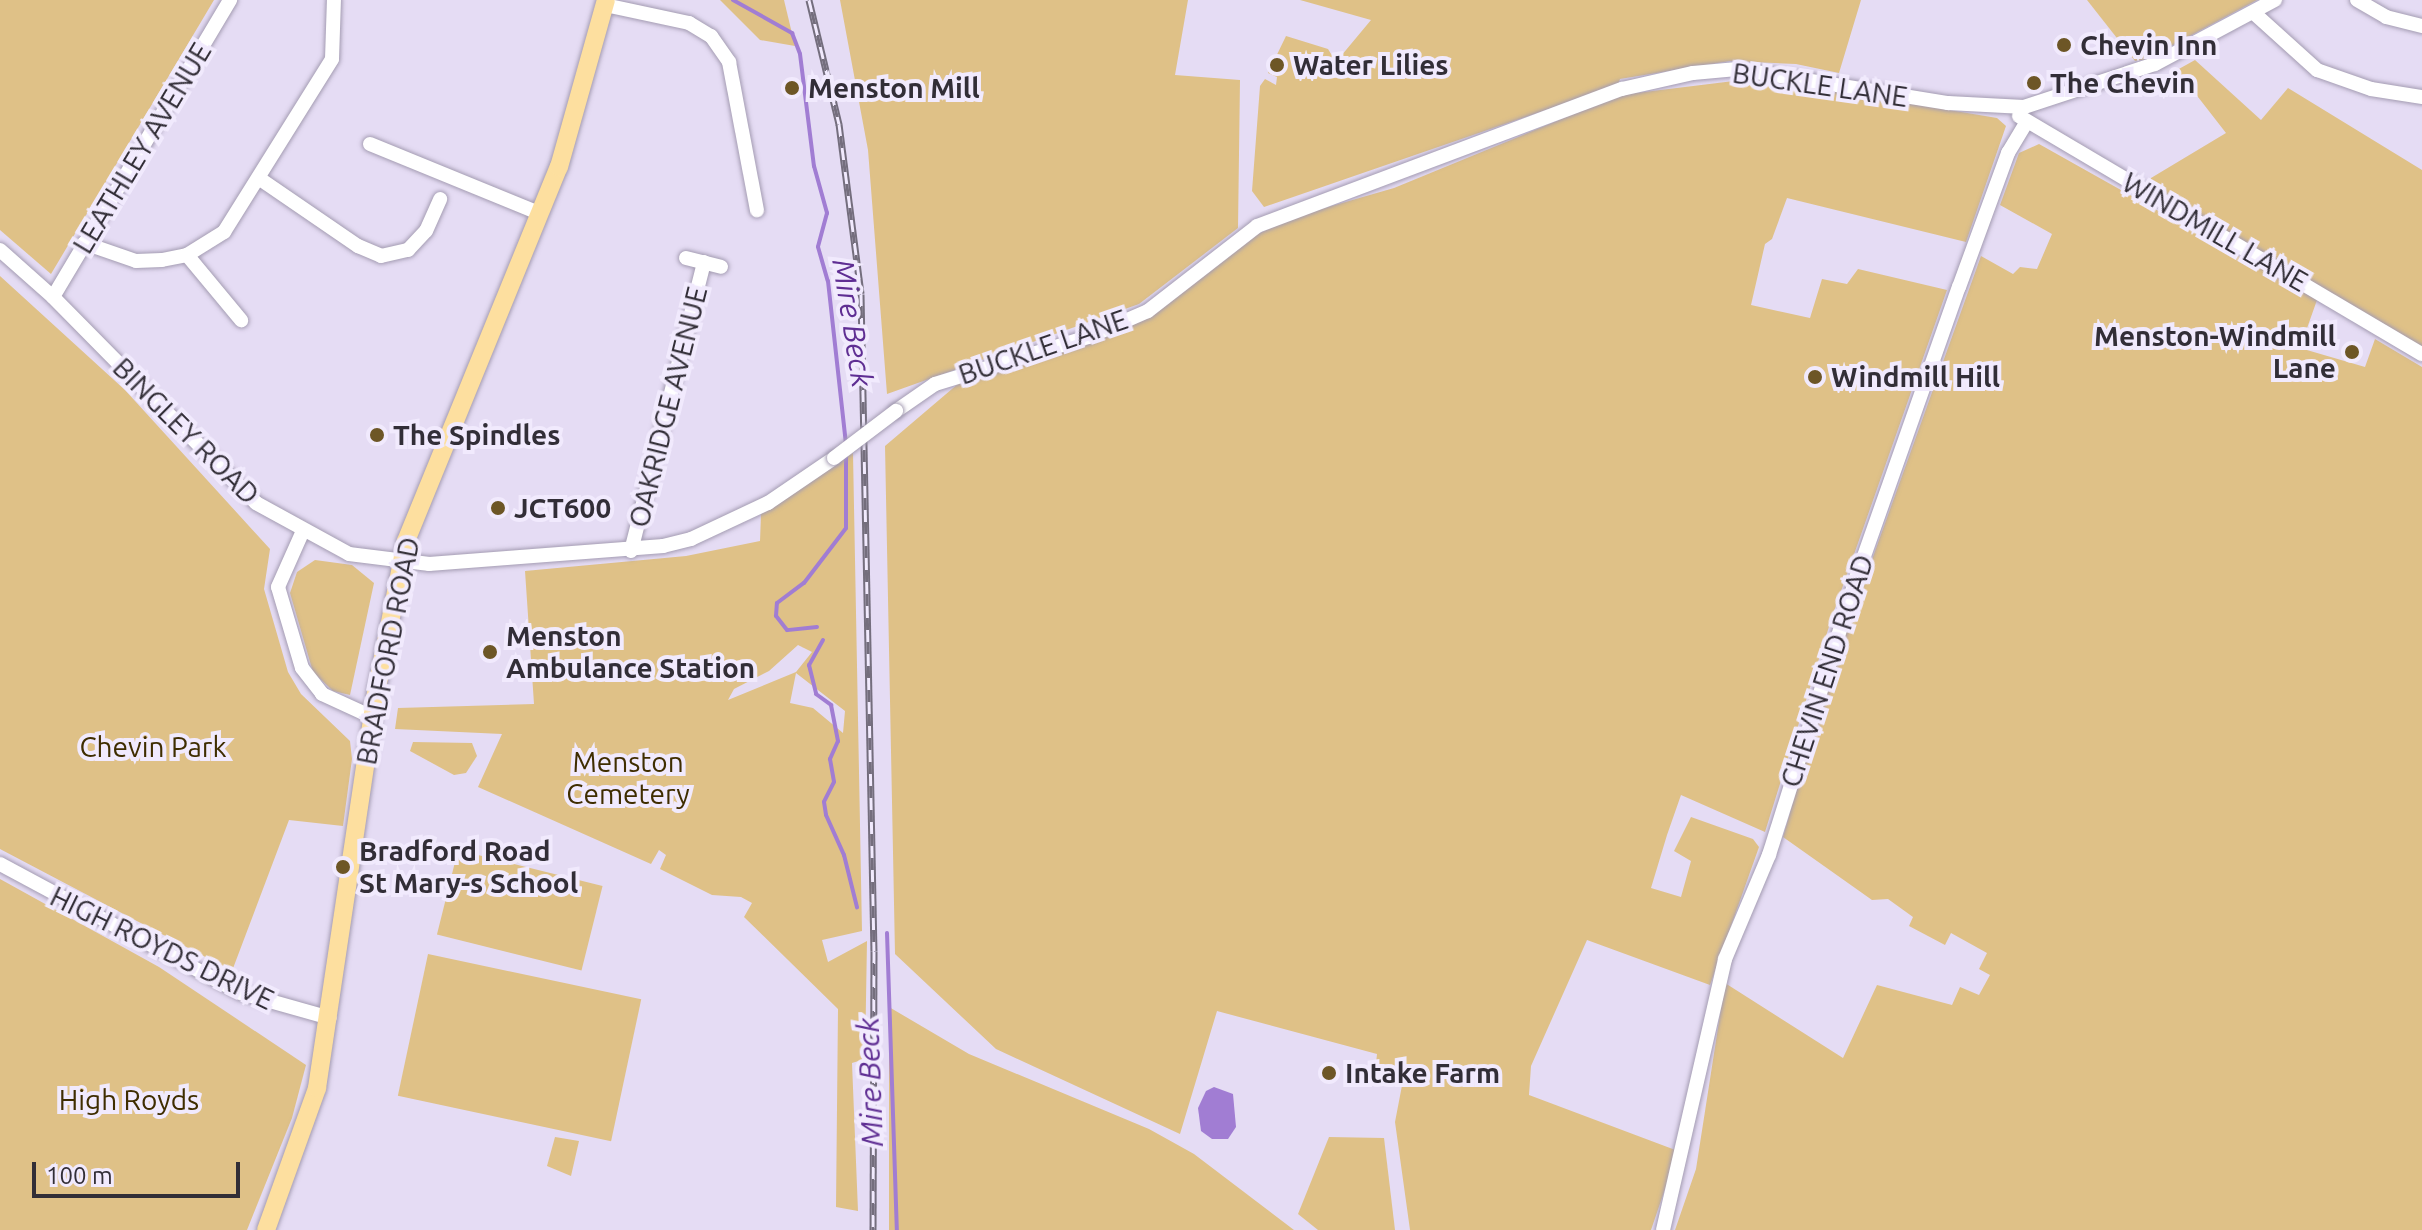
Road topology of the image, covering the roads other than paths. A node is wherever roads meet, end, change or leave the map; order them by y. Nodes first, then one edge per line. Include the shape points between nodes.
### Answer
1 (230, 0) edge
2 (334, 0) edge
3 (2275, 0) edge
4 (2357, 0) edge
5 (606, 2) edge
6 (2255, 14) junction
7 (2422, 26) edge
8 (2422, 97) edge
9 (2011, 107) junction
10 (2026, 123) junction
11 (370, 144) dead end
12 (260, 179) junction
13 (440, 200) dead end
14 (757, 210) dead end
15 (539, 213) junction
16 (84, 243) junction
17 (0, 250) edge
18 (187, 255) junction
19 (686, 258) dead end
20 (704, 262) junction
21 (721, 267) dead end
22 (53, 297) junction
23 (241, 320) dead end
24 (2422, 354) edge
25 (302, 533) junction
26 (631, 551) junction
27 (400, 563) junction
28 (372, 717) junction
29 (0, 864) edge
30 (330, 1018) junction
31 (266, 1230) edge
32 (1663, 1230) edge

1 - 16 street, LEATHLEY AVENUE
2 - 12 street via 332,59
3 - 6 street, BUCKLE LANE
4 - 7 street via 2386,17
5 - 14 street via 689,23 711,36 729,62
5 - 15 main road, BRADFORD ROAD via 576,115
6 - 8 street via 2317,70 2371,89
6 - 9 street, BUCKLE LANE via 2120,77 2048,101
9 - 10 street, WINDMILL LANE
9 - 26 street, BUCKLE LANE, bridge via 1948,103 1737,69 1622,89 1257,226 1148,311 1088,337 935,384 768,503 691,539
10 - 24 street, WINDMILL LANE
10 - 32 street, CHEVIN END ROAD via 2008,153 1969,258 1857,576 1769,855 1725,959
11 - 15 street
12 - 13 street via 381,256 408,250 426,231
12 - 18 street via 224,232
15 - 27 main road, BRADFORD ROAD
16 - 18 street via 136,261
16 - 22 street, LEATHLEY AVENUE
17 - 22 street, BINGLEY ROAD
18 - 23 street
19 - 20 street, OAKRIDGE AVENUE
20 - 21 street, OAKRIDGE AVENUE
20 - 26 street, OAKRIDGE AVENUE
22 - 25 street, BINGLEY ROAD via 242,491
25 - 27 street, BINGLEY ROAD via 349,554
25 - 28 street via 278,587 302,668 322,694
26 - 27 street, BUCKLE LANE
27 - 28 main road, BRADFORD ROAD
28 - 30 main road, BRADFORD ROAD
29 - 30 street, HIGH ROYDS DRIVE via 241,993
30 - 31 main road, BRADFORD ROAD via 308,1121

